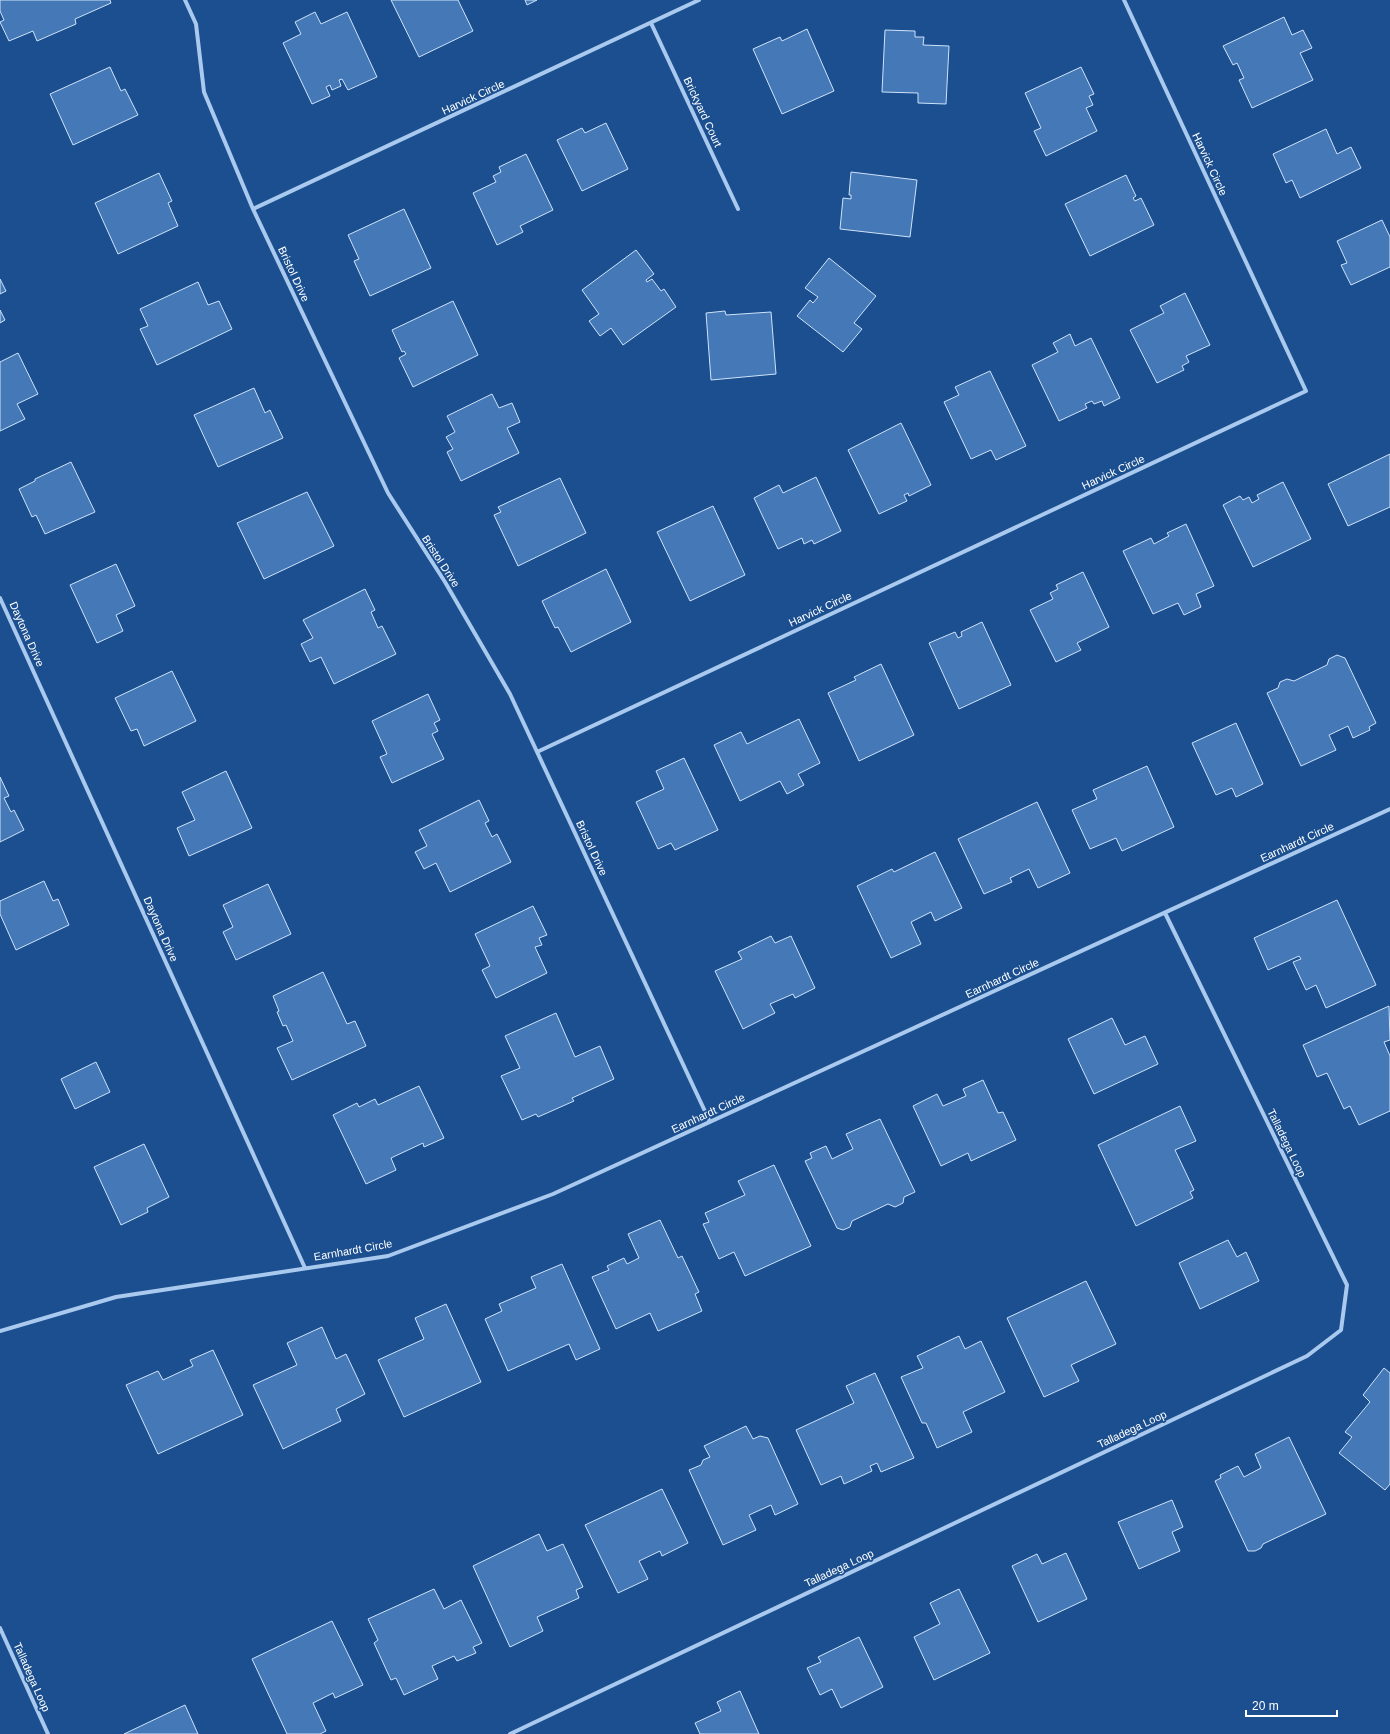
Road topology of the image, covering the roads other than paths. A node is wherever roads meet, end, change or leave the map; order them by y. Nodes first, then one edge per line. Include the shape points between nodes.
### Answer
1 (185, 0) edge
2 (699, 0) edge
3 (1124, 0) edge
4 (651, 23) junction
5 (254, 209) junction
6 (738, 209) dead end
7 (0, 598) edge
8 (537, 752) junction
9 (1390, 809) edge
10 (1165, 913) junction
11 (710, 1122) junction
12 (305, 1268) junction
13 (0, 1331) edge
14 (0, 1628) edge
15 (48, 1734) edge
16 (510, 1734) edge

1 - 5 street, Bristol Drive via 196,24 204,92
2 - 4 street, Harvick Circle
3 - 8 street, Harvick Circle via 1306,391
4 - 5 street, Harvick Circle
4 - 6 street, Brickyard Court
5 - 8 street, Bristol Drive via 388,493 445,582 510,694
7 - 12 street, Daytona Drive
8 - 11 street, Bristol Drive
9 - 10 street, Earnhardt Circle
10 - 11 street, Earnhardt Circle
10 - 16 street, Talladega Loop via 1346,1285 1341,1330 1307,1356
11 - 12 street, Earnhardt Circle via 553,1194 388,1256
12 - 13 street, Earnhardt Circle via 116,1297
14 - 15 street, Talladega Loop

